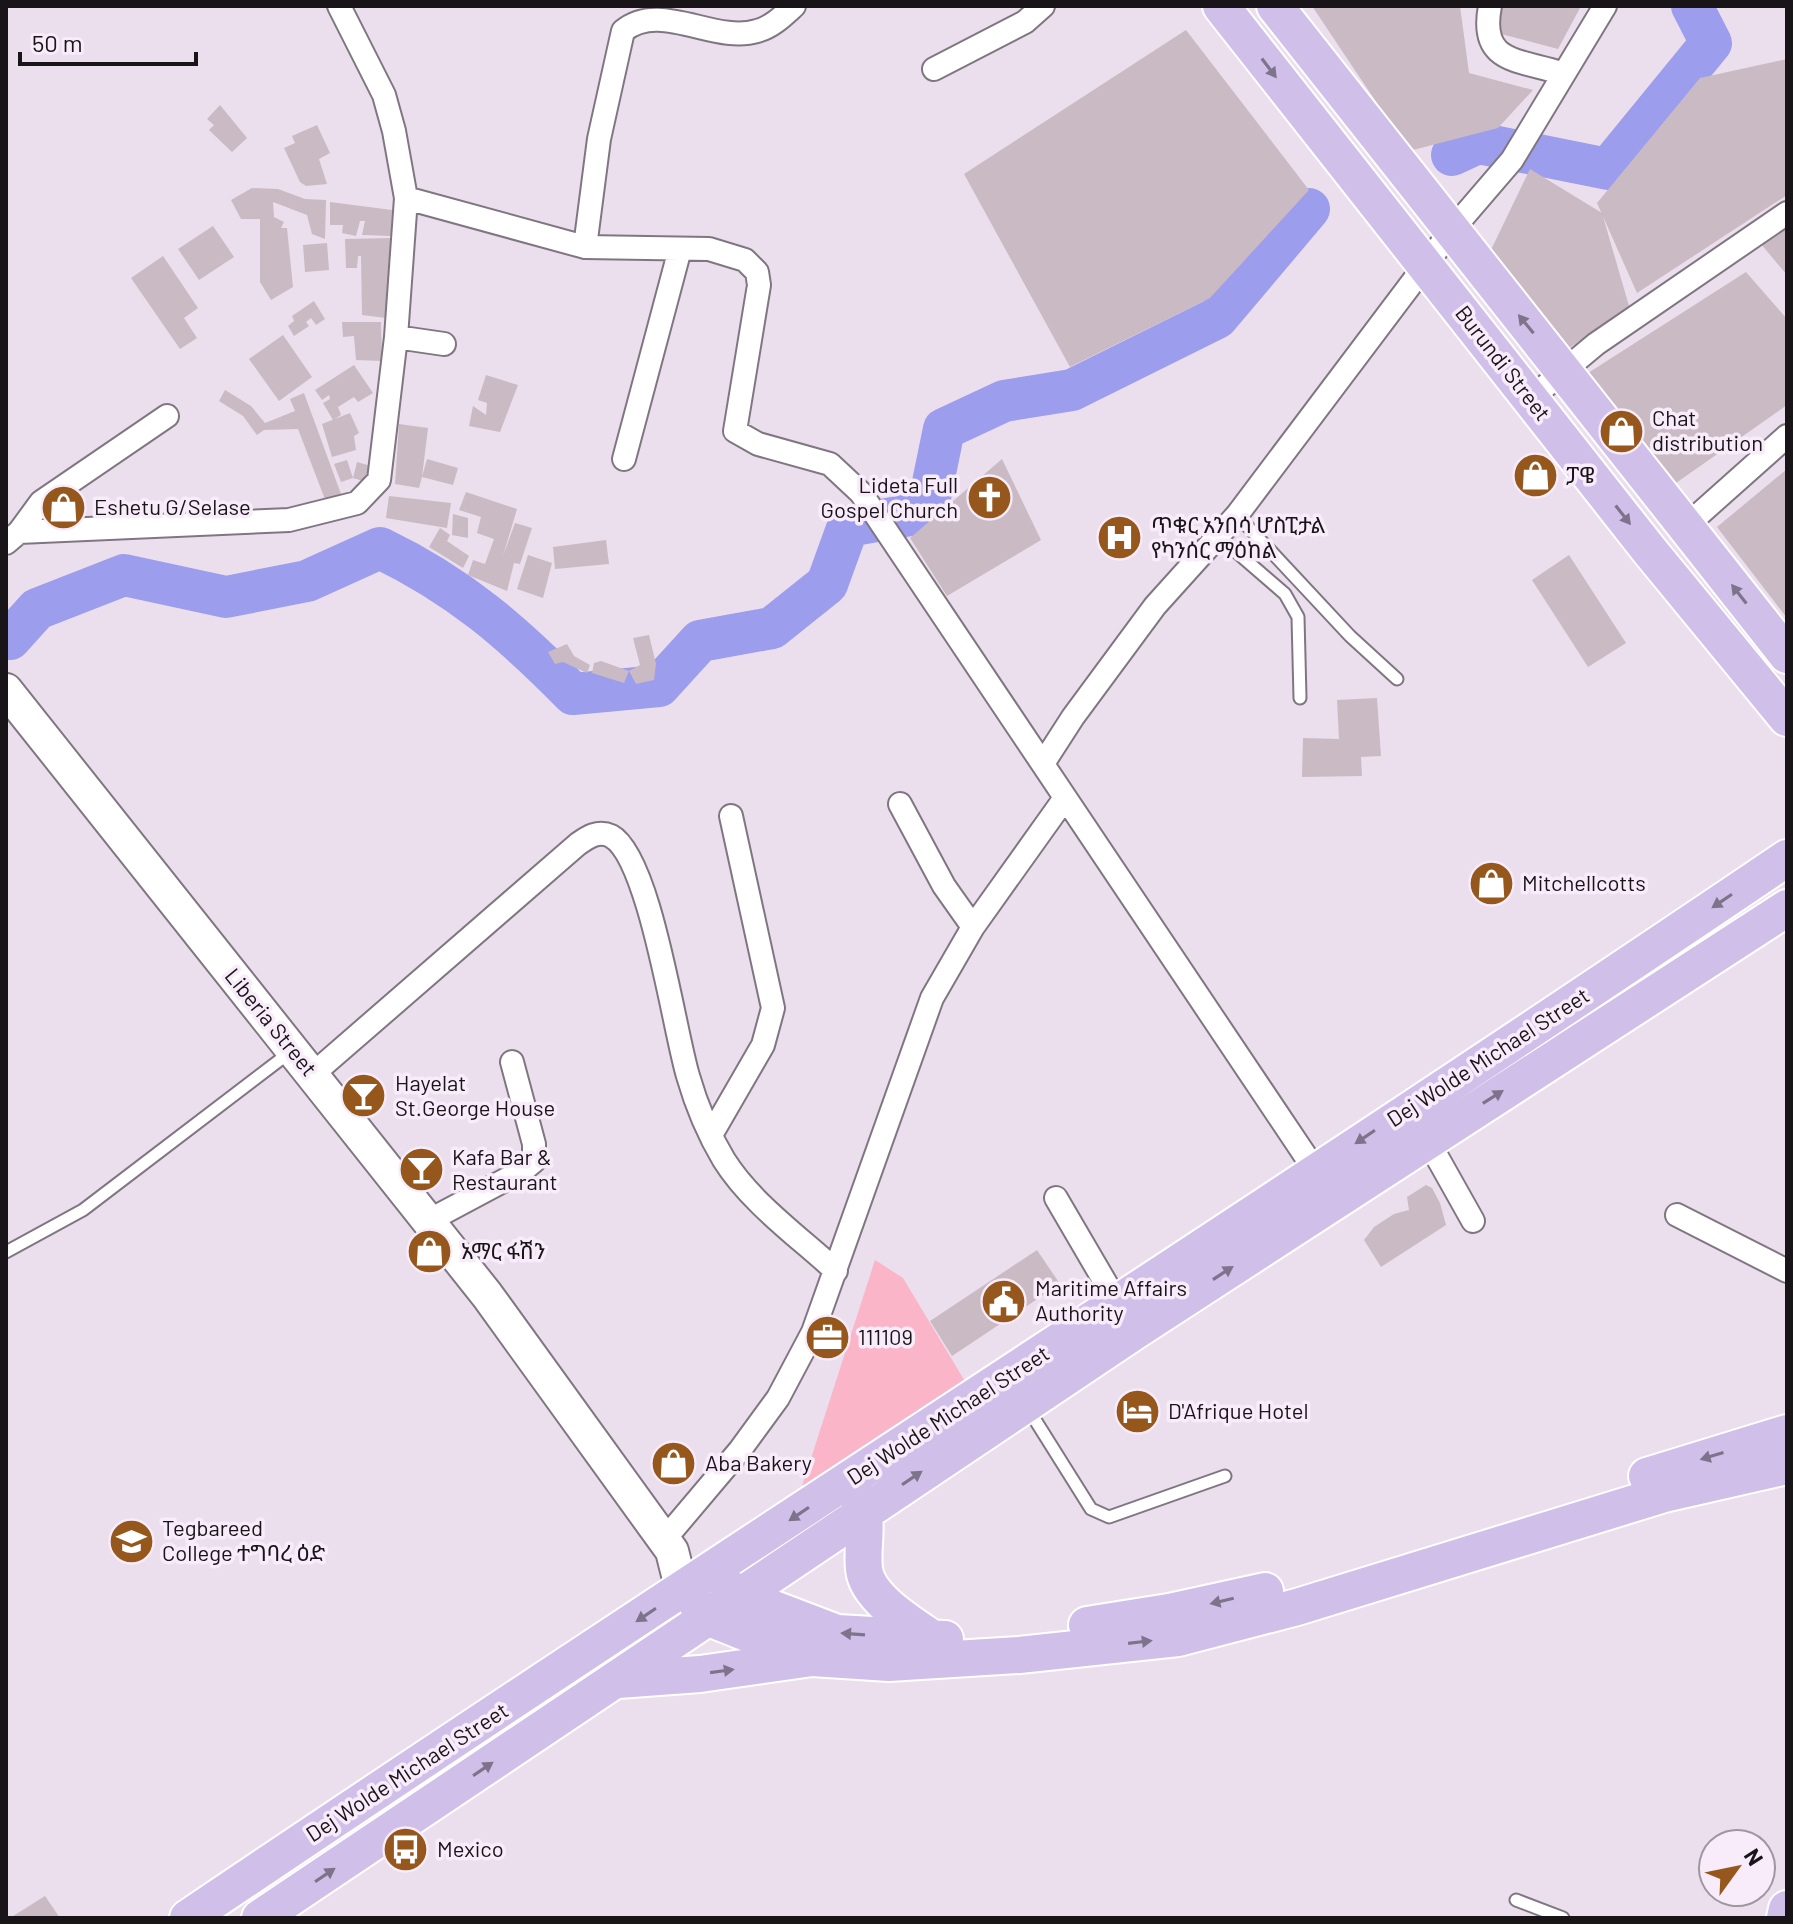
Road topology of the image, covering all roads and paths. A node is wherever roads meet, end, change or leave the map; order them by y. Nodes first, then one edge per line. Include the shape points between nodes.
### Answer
1 (339, 6) edge
2 (794, 6) edge
3 (1043, 6) edge
4 (1275, 6) edge
5 (1490, 6) edge
6 (1605, 6) edge
7 (1224, 7) edge
8 (934, 69) dead end
9 (1561, 73) junction
10 (406, 198) junction
11 (1787, 213) edge
12 (1451, 231) junction
13 (585, 247) junction
14 (680, 249) junction
15 (1427, 266) junction
16 (396, 337) junction
17 (444, 344) dead end
18 (1564, 371) junction
19 (1530, 399) junction
20 (167, 416) dead end
21 (1787, 436) edge
22 (624, 459) dead end
23 (1237, 515) junction
24 (1686, 526) junction
25 (1218, 536) junction
26 (13, 537) edge
27 (1787, 655) edge
28 (1397, 679) dead end
29 (6, 690) edge
30 (1300, 698) dead end
31 (1787, 718) edge
32 (1044, 762) junction
33 (1065, 798) junction
34 (900, 804) dead end
35 (731, 816) dead end
36 (1787, 858) edge
37 (1786, 909) edge
38 (973, 927) junction
39 (303, 1062) junction
40 (512, 1062) dead end
41 (711, 1135) junction
42 (1427, 1139) junction
43 (1325, 1185) junction
44 (1056, 1198) dead end
45 (1677, 1215) dead end
46 (428, 1221) junction
47 (1473, 1221) dead end
48 (6, 1252) edge
49 (836, 1271) junction
50 (1787, 1271) edge
51 (1126, 1317) junction
52 (1025, 1403) junction
53 (1787, 1433) edge
54 (1781, 1472) edge
55 (1225, 1476) dead end
56 (856, 1495) junction
57 (668, 1546) junction
58 (697, 1582) junction
59 (740, 1596) junction
60 (1292, 1596) junction
61 (709, 1618) junction
62 (934, 1640) junction
63 (812, 1658) junction
64 (616, 1680) junction
65 (361, 1799) junction
66 (385, 1834) junction
67 (1516, 1900) dead end
68 (1787, 1909) edge
69 (188, 1918) edge
70 (260, 1918) edge
71 (1563, 1918) edge
72 (1785, 1918) edge

1 - 10 street via 384,95
2 - 13 street via 756,32 727,33 648,19 623,31 599,139
3 - 8 street via 1025,22
4 - 12 main road, Burundi Street
5 - 9 street via 1490,45 1502,55
6 - 9 street
7 -> 15 main road, Burundi Street
9 - 12 street via 1512,160
10 - 13 street
10 - 16 street
11 - 18 street
12 - 15 street
18 -> 12 main road, Burundi Street
13 - 14 street
14 - 22 street
14 - 32 street via 730,255 757,272 735,431 758,444 830,464 861,493
15 - 19 main road, Burundi Street
15 - 23 street
16 - 17 street
16 - 26 street via 379,480 357,503 321,515 243,524
18 - 19 street
18 - 24 main road, Burundi Street
19 -> 31 main road, Burundi Street
20 - 26 street via 41,502
21 - 24 street
23 - 25 street
23 - 28 lane
27 -> 24 main road, Burundi Street
25 - 30 lane via 1285,594 1298,617
25 - 32 street via 1155,606
29 - 39 street, Liberia Street
32 - 33 street
33 - 38 street
33 - 43 street
34 - 38 street via 944,886
35 - 41 street via 773,1008 763,1045
36 -> 43 main road, Dej Wolde Michael Street
42 -> 37 main road, Dej Wolde Michael Street
38 - 49 street via 932,998 908,1058
39 - 41 street via 578,844 602,834 621,845 651,908 688,1077
39 - 46 street, Liberia Street
39 - 48 lane via 83,1210
40 - 46 street via 534,1161
41 - 49 street via 742,1182
42 - 43 main road, Dej Wolde Michael Street
42 - 47 street
43 - 51 main road, Dej Wolde Michael Street
44 - 51 street
45 - 50 street
46 - 57 street, Liberia Street
49 - 57 street via 813,1332 778,1398
51 - 52 main road, Dej Wolde Michael Street
51 - 56 main road, Dej Wolde Michael Street
52 - 55 lane via 1091,1509 1101,1516
56 -> 52 main road, Dej Wolde Michael Street
53 -> 60 main road
54 - 60 main road via 1664,1494
56 -> 58 main road, Dej Wolde Michael Street
56 - 59 main road, Dej Wolde Michael Street
56 - 62 main road via 864,1573 889,1610
57 - 58 street, Liberia Street
58 - 59 main road
58 - 61 main road
58 -> 65 main road, Dej Wolde Michael Street
59 - 61 main road, Dej Wolde Michael Street
62 -> 59 main road via 837,1633
60 -> 62 main road
63 -> 60 main road via 889,1663 1178,1638
61 - 63 main road
61 - 64 main road, Dej Wolde Michael Street
64 -> 63 main road
66 -> 64 main road, Dej Wolde Michael Street
65 - 66 main road
65 - 69 main road, Dej Wolde Michael Street
70 -> 66 main road, Dej Wolde Michael Street
67 - 71 lane
68 - 72 main road

